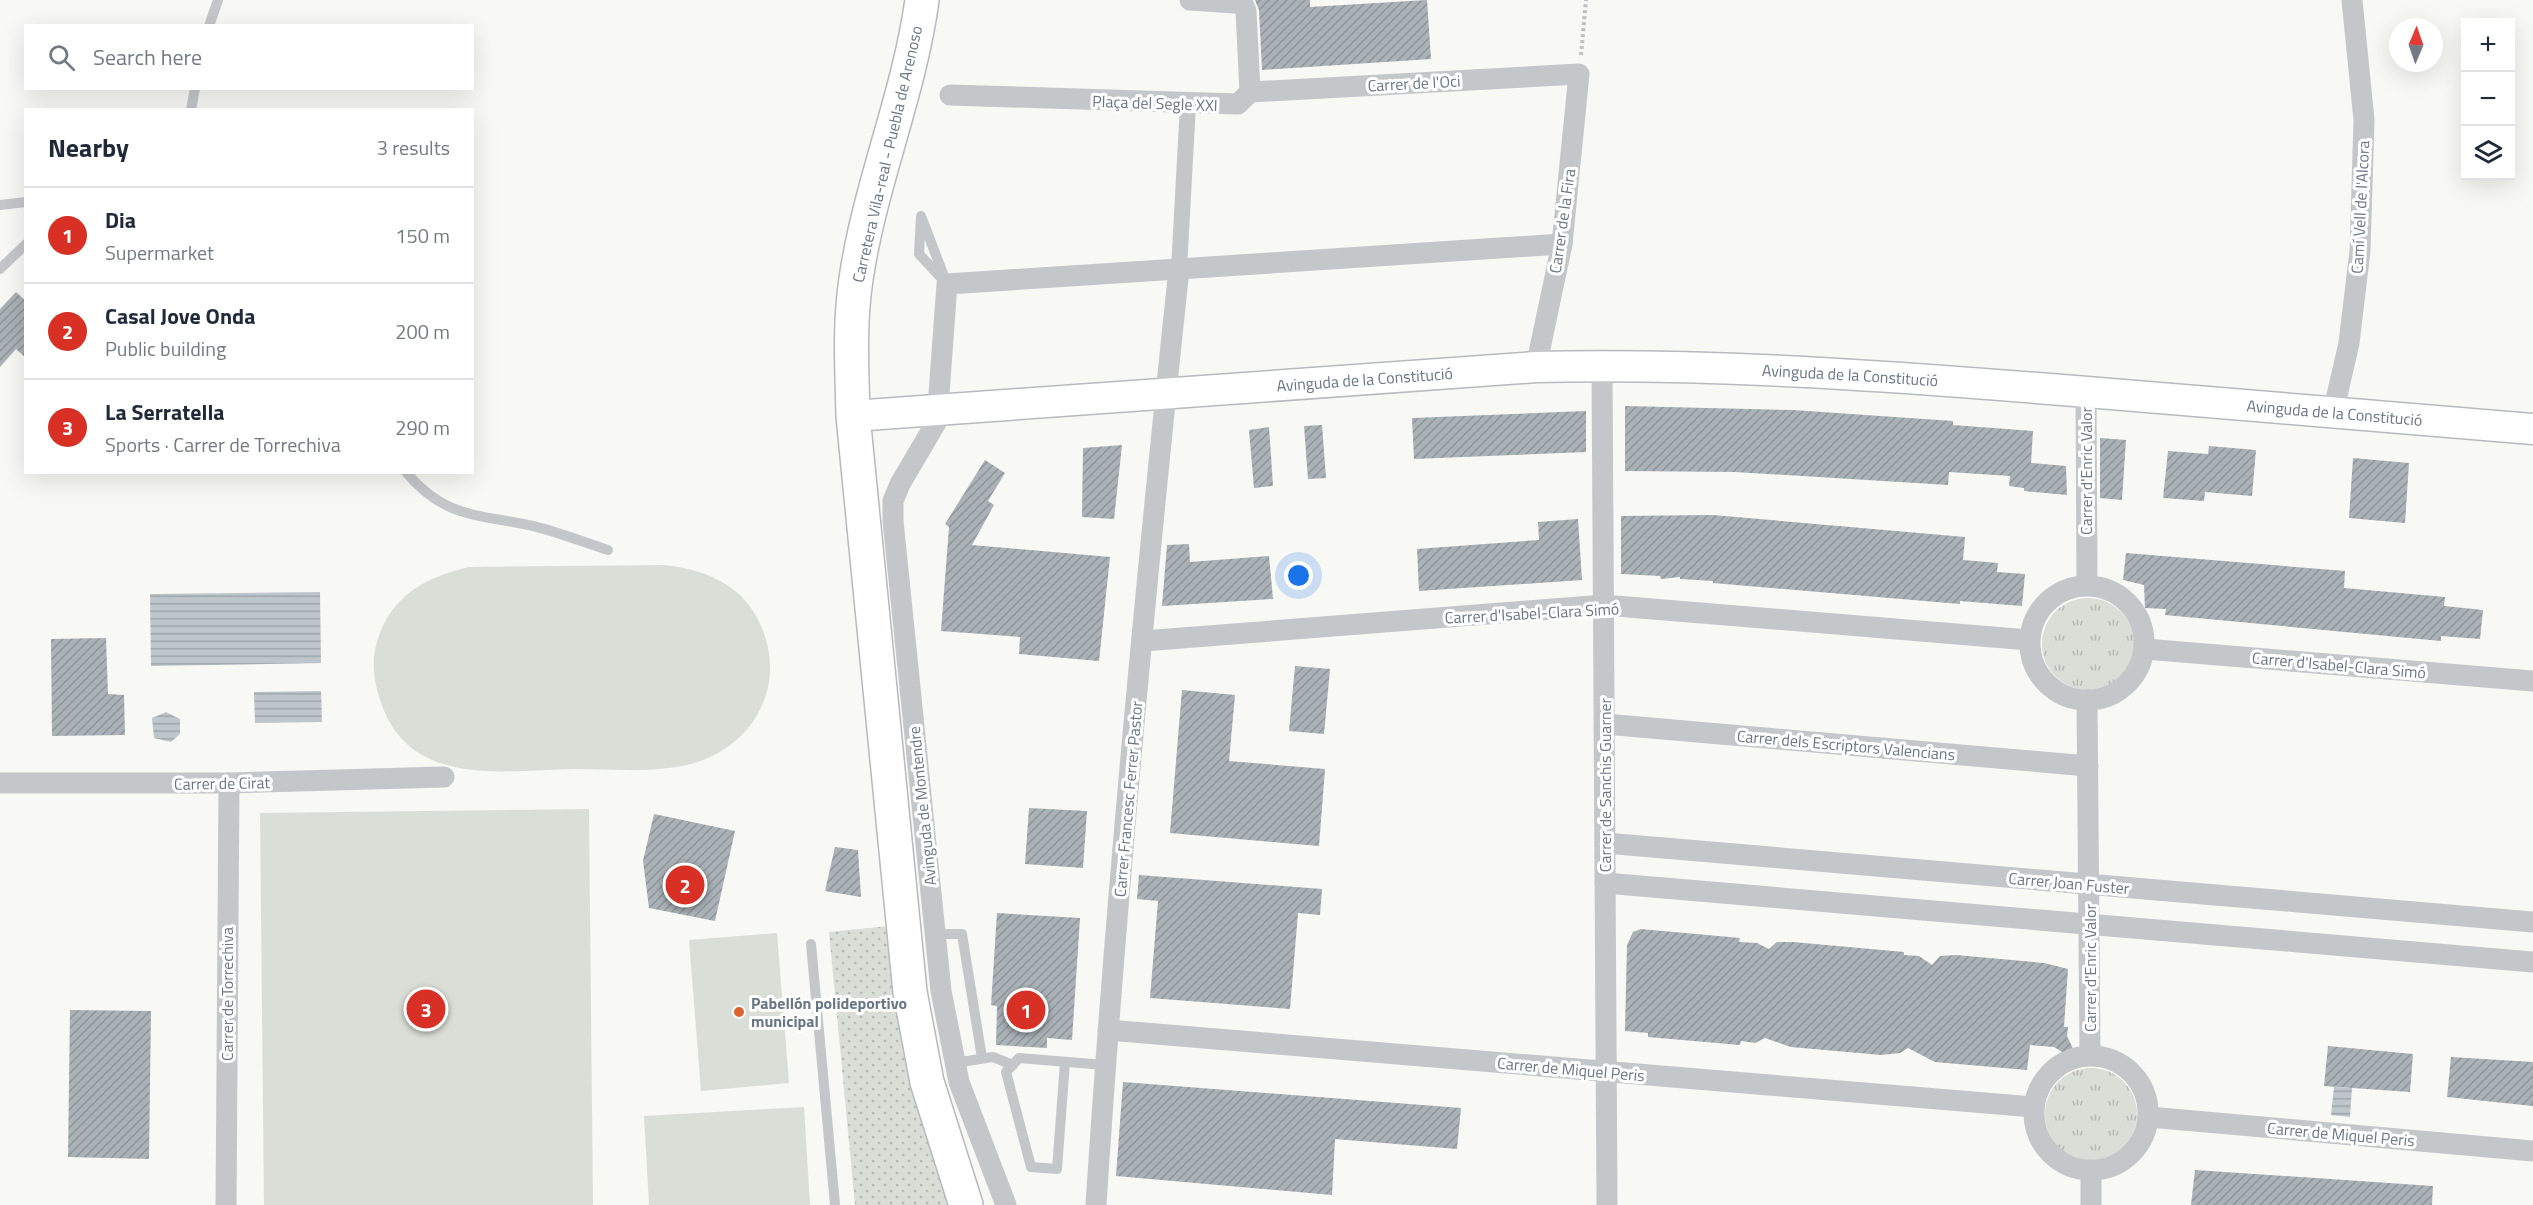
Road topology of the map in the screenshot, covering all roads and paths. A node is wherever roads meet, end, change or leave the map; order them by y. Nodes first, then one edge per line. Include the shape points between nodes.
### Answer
1 (218, 0) edge
2 (922, 0) edge
3 (1190, 0) edge
4 (1586, 0) edge
5 (2352, 0) edge
6 (211, 24) edge
7 (1579, 74) junction
8 (195, 90) edge
9 (1250, 92) junction
10 (950, 95) dead end
11 (1188, 105) junction
12 (191, 108) edge
13 (24, 202) edge
14 (0, 205) edge
15 (1562, 244) junction
16 (24, 246) edge
17 (0, 269) edge
18 (1179, 269) junction
19 (947, 284) junction
20 (1602, 365) junction
21 (1536, 367) junction
22 (2086, 392) junction
23 (1165, 394) junction
24 (939, 408) junction
25 (2333, 412) junction
26 (854, 416) junction
27 (2533, 429) edge
28 (408, 474) edge
29 (608, 550) dead end
30 (2087, 585) junction
31 (1604, 605) junction
32 (2030, 640) junction
33 (1143, 641) junction
34 (2145, 649) junction
35 (2533, 681) edge
36 (2087, 700) junction
37 (1605, 724) junction
38 (2088, 766) junction
39 (444, 777) dead end
40 (0, 783) edge
41 (229, 783) junction
42 (1605, 843) junction
43 (1605, 883) junction
44 (2089, 885) junction
45 (2533, 922) edge
46 (2089, 924) junction
47 (935, 934) junction
48 (812, 944) dead end
49 (2533, 962) edge
50 (1108, 1030) junction
51 (2090, 1055) junction
52 (982, 1059) junction
53 (1065, 1062) junction
54 (954, 1063) junction
55 (1013, 1065) junction
56 (1105, 1065) junction
57 (1607, 1072) junction
58 (2034, 1107) junction
59 (2149, 1117) junction
60 (2533, 1151) edge
61 (2091, 1171) junction
62 (227, 1200) edge
63 (968, 1201) edge
64 (835, 1205) edge
65 (1006, 1205) edge
66 (1096, 1205) edge
67 (1607, 1205) edge
68 (2091, 1205) edge

1 - 6 lane
2 - 26 main road, Carretera Vila-real - Puebla de Arenoso via 856,280 851,334
3 - 9 street via 1242,4 1246,11
4 - 7 path
5 - 25 street, Camí Vell de l'Alcora via 2364,120 2360,251 2349,343
7 - 9 street, Carrer de l'Oci
7 - 15 street, Carrer de la Fira
8 - 12 lane
9 - 11 street, Plaça del Segle XXI via 1238,104
10 - 11 street, Plaça del Segle XXI
11 - 18 street
13 - 14 lane
15 - 18 street
15 - 21 street, Carrer de la Fira
16 - 17 lane
18 - 19 street
18 - 23 street
19 - 19 lane via 936,255 921,216 919,254
19 - 24 street
20 - 21 main road, Avinguda de la Constitució
20 - 22 main road, Avinguda de la Constitució via 1909,377
20 - 31 street, Carrer de Sanchis Guarner
21 - 23 main road, Avinguda de la Constitució
22 - 25 main road, Avinguda de la Constitució
22 - 30 street, Carrer d'Enric Valor
23 - 24 main road, Avinguda de la Constitució
23 - 33 street, Carrer Francesc Ferrer Pastor
24 - 26 main road, Avinguda de la Constitució
24 - 47 street, Avinguda de Montendre via 930,436 893,501
25 - 27 main road, Avinguda de la Constitució
26 - 63 main road, Avinguda de Montendre via 910,992 927,1082
28 - 29 lane via 421,491 450,508 548,530
30 - 32 street via 2070,588 2042,607
30 - 34 street via 2106,588 2123,597 2136,612
31 - 32 street, Carrer d'Isabel-Clara Simó
31 - 33 street, Carrer d'Isabel-Clara Simó
31 - 37 street, Carrer de Sanchis Guarner
32 - 36 street via 2031,658 2052,689 2068,698
33 - 50 street, Carrer Francesc Ferrer Pastor
34 - 35 street, Carrer d'Isabel-Clara Simó
34 - 36 street via 2140,665 2125,685 2104,698
36 - 38 street, Carrer d'Enric Valor
37 - 38 street, Carrer dels Escriptors Valencians
37 - 42 street, Carrer de Sanchis Guarner
38 - 44 street, Carrer d'Enric Valor
39 - 41 street, Carrer de Cirat
40 - 41 street, Carrer de Cirat
41 - 62 street, Carrer de Torrechiva
42 - 43 street, Carrer de Sanchis Guarner
42 - 44 street, Carrer Joan Fuster
43 - 46 street
43 - 57 street, Carrer de Sanchis Guarner
44 - 45 street, Carrer Joan Fuster
44 - 46 street, Carrer d'Enric Valor
46 - 49 street
46 - 51 street, Carrer d'Enric Valor
47 - 52 lane via 962,934
47 - 54 street, Avinguda de Montendre via 940,991
48 - 64 lane
50 - 56 street, Carrer Francesc Ferrer Pastor
50 - 57 street, Carrer de Miquel Peris
51 - 58 street via 2066,1061 2046,1076
51 - 59 street via 2109,1058 2140,1081 2148,1098
52 - 54 lane
52 - 55 lane via 993,1057
53 - 55 lane via 1019,1058
53 - 55 lane via 1057,1169 1031,1167 1006,1072
53 - 56 lane
54 - 65 street, Avinguda de Montendre
56 - 66 street, Carrer Francesc Ferrer Pastor
57 - 58 street, Carrer de Miquel Peris
57 - 67 street, Carrer de Sanchis Guarner
58 - 61 street via 2035,1126 2042,1144 2055,1158
59 - 60 street, Carrer de Miquel Peris
59 - 61 street via 2146,1134 2130,1155 2108,1168
61 - 68 street

